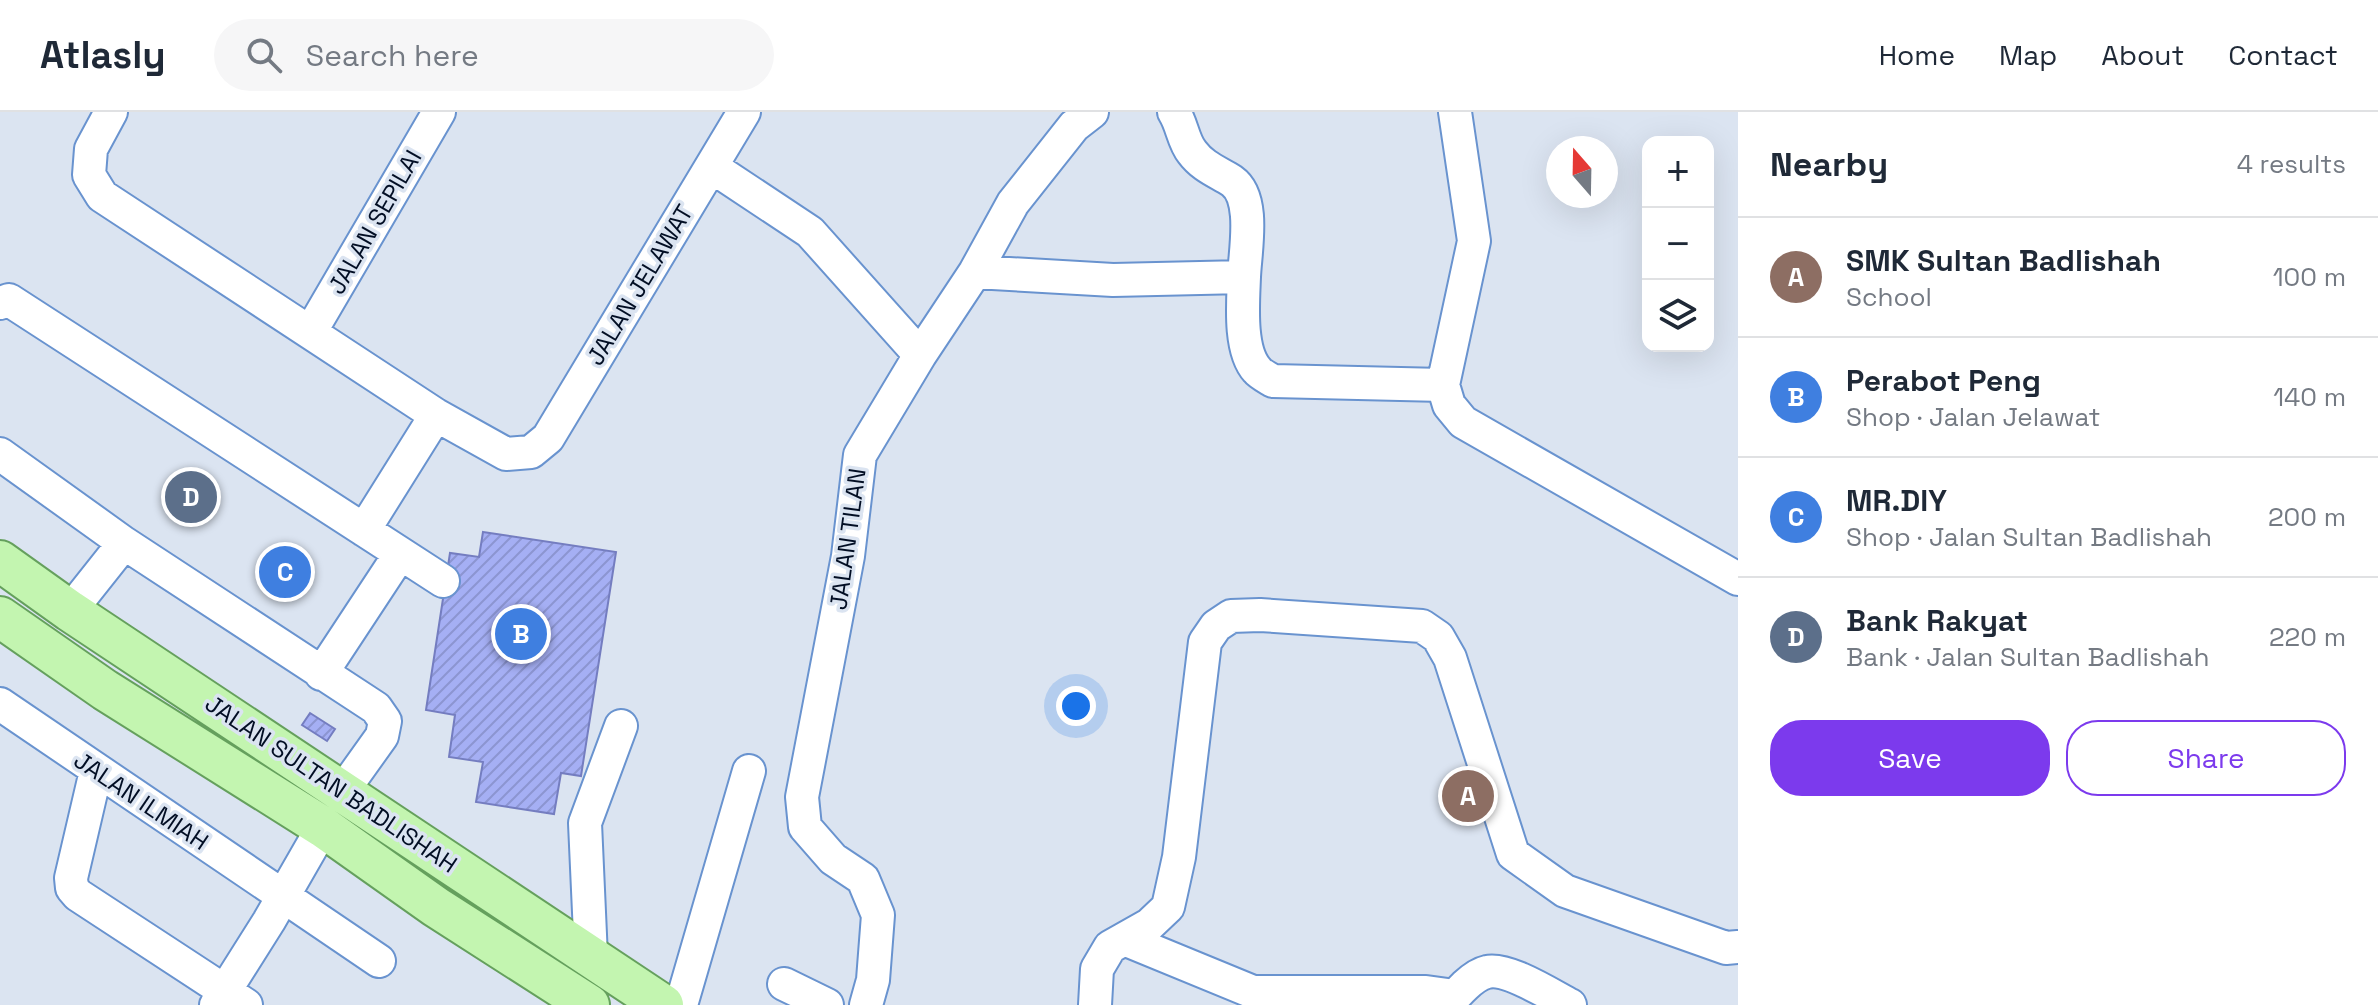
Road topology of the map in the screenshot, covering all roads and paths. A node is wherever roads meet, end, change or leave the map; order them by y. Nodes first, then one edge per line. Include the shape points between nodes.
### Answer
1 (111, 112) edge
2 (439, 112) edge
3 (744, 112) edge
4 (1092, 112) edge
5 (1174, 112) edge
6 (1455, 112) edge
7 (712, 167) junction
8 (975, 272) junction
9 (1244, 277) junction
10 (0, 303) edge
11 (311, 331) junction
12 (920, 355) junction
13 (1446, 395) junction
14 (436, 415) junction
15 (0, 454) edge
16 (364, 530) junction
17 (124, 543) junction
18 (400, 554) junction
19 (0, 561) edge
20 (1738, 579) edge
21 (443, 581) dead end
22 (70, 611) junction
23 (0, 617) edge
24 (321, 674) junction
25 (0, 704) edge
26 (621, 726) dead end
27 (96, 771) junction
28 (749, 771) dead end
29 (342, 792) junction
30 (323, 827) junction
31 (283, 896) junction
32 (1124, 939) junction
33 (1738, 947) edge
34 (591, 957) junction
35 (379, 961) dead end
36 (784, 984) dead end
37 (1260, 998) edge
38 (229, 1000) edge
39 (1451, 1001) edge
40 (589, 1005) edge
41 (663, 1005) edge
42 (681, 1005) edge
43 (827, 1005) edge
44 (866, 1005) edge
45 (1095, 1005) edge
46 (1570, 1005) edge

1 - 11 street via 91,149 89,175 102,196
2 - 11 street, JALAN SEPILAI
3 - 7 street, JALAN JELAWAT
4 - 8 street, JALAN TILAN via 1074,126 1013,203
5 - 9 street via 1190,150 1242,193 1247,207
6 - 13 street via 1474,241
7 - 12 street via 810,232
7 - 14 street, JALAN JELAWAT via 548,438 531,452 506,454
8 - 9 street via 1113,280
8 - 12 street, JALAN TILAN
9 - 13 street via 1246,345 1257,370 1273,381
10 - 16 street via 9,300
11 - 14 street
12 - 44 street, JALAN TILAN via 860,455 848,556 802,797 805,827 833,859 863,879 878,915
13 - 20 street via 1463,422
14 - 16 street
15 - 17 street
16 - 18 street
17 - 22 street
17 - 24 street
18 - 21 street
18 - 24 street
19 - 22 main road, JALAN SULTAN BADLISHAH
22 - 29 main road, JALAN SULTAN BADLISHAH
23 - 30 main road, JALAN SULTAN BADLISHAH
24 - 29 street via 376,708 385,721 382,736
25 - 27 street, JALAN ILMIAH
26 - 34 street via 585,823
27 - 31 street, JALAN ILMIAH
27 - 38 street via 72,888
28 - 42 street
29 - 34 main road, JALAN SULTAN BADLISHAH
30 - 31 street
30 - 40 main road, JALAN SULTAN BADLISHAH
31 - 35 street, JALAN ILMIAH
31 - 38 street
32 - 33 street via 1168,907 1205,642 1231,616 1260,615 1422,626 1438,637 1450,658 1513,854 1565,891 1726,948
32 - 37 street
32 - 45 street via 1110,947 1097,969
34 - 41 main road, JALAN SULTAN BADLISHAH
36 - 43 street
37 - 39 street via 1426,992
39 - 46 street via 1487,972 1511,974

